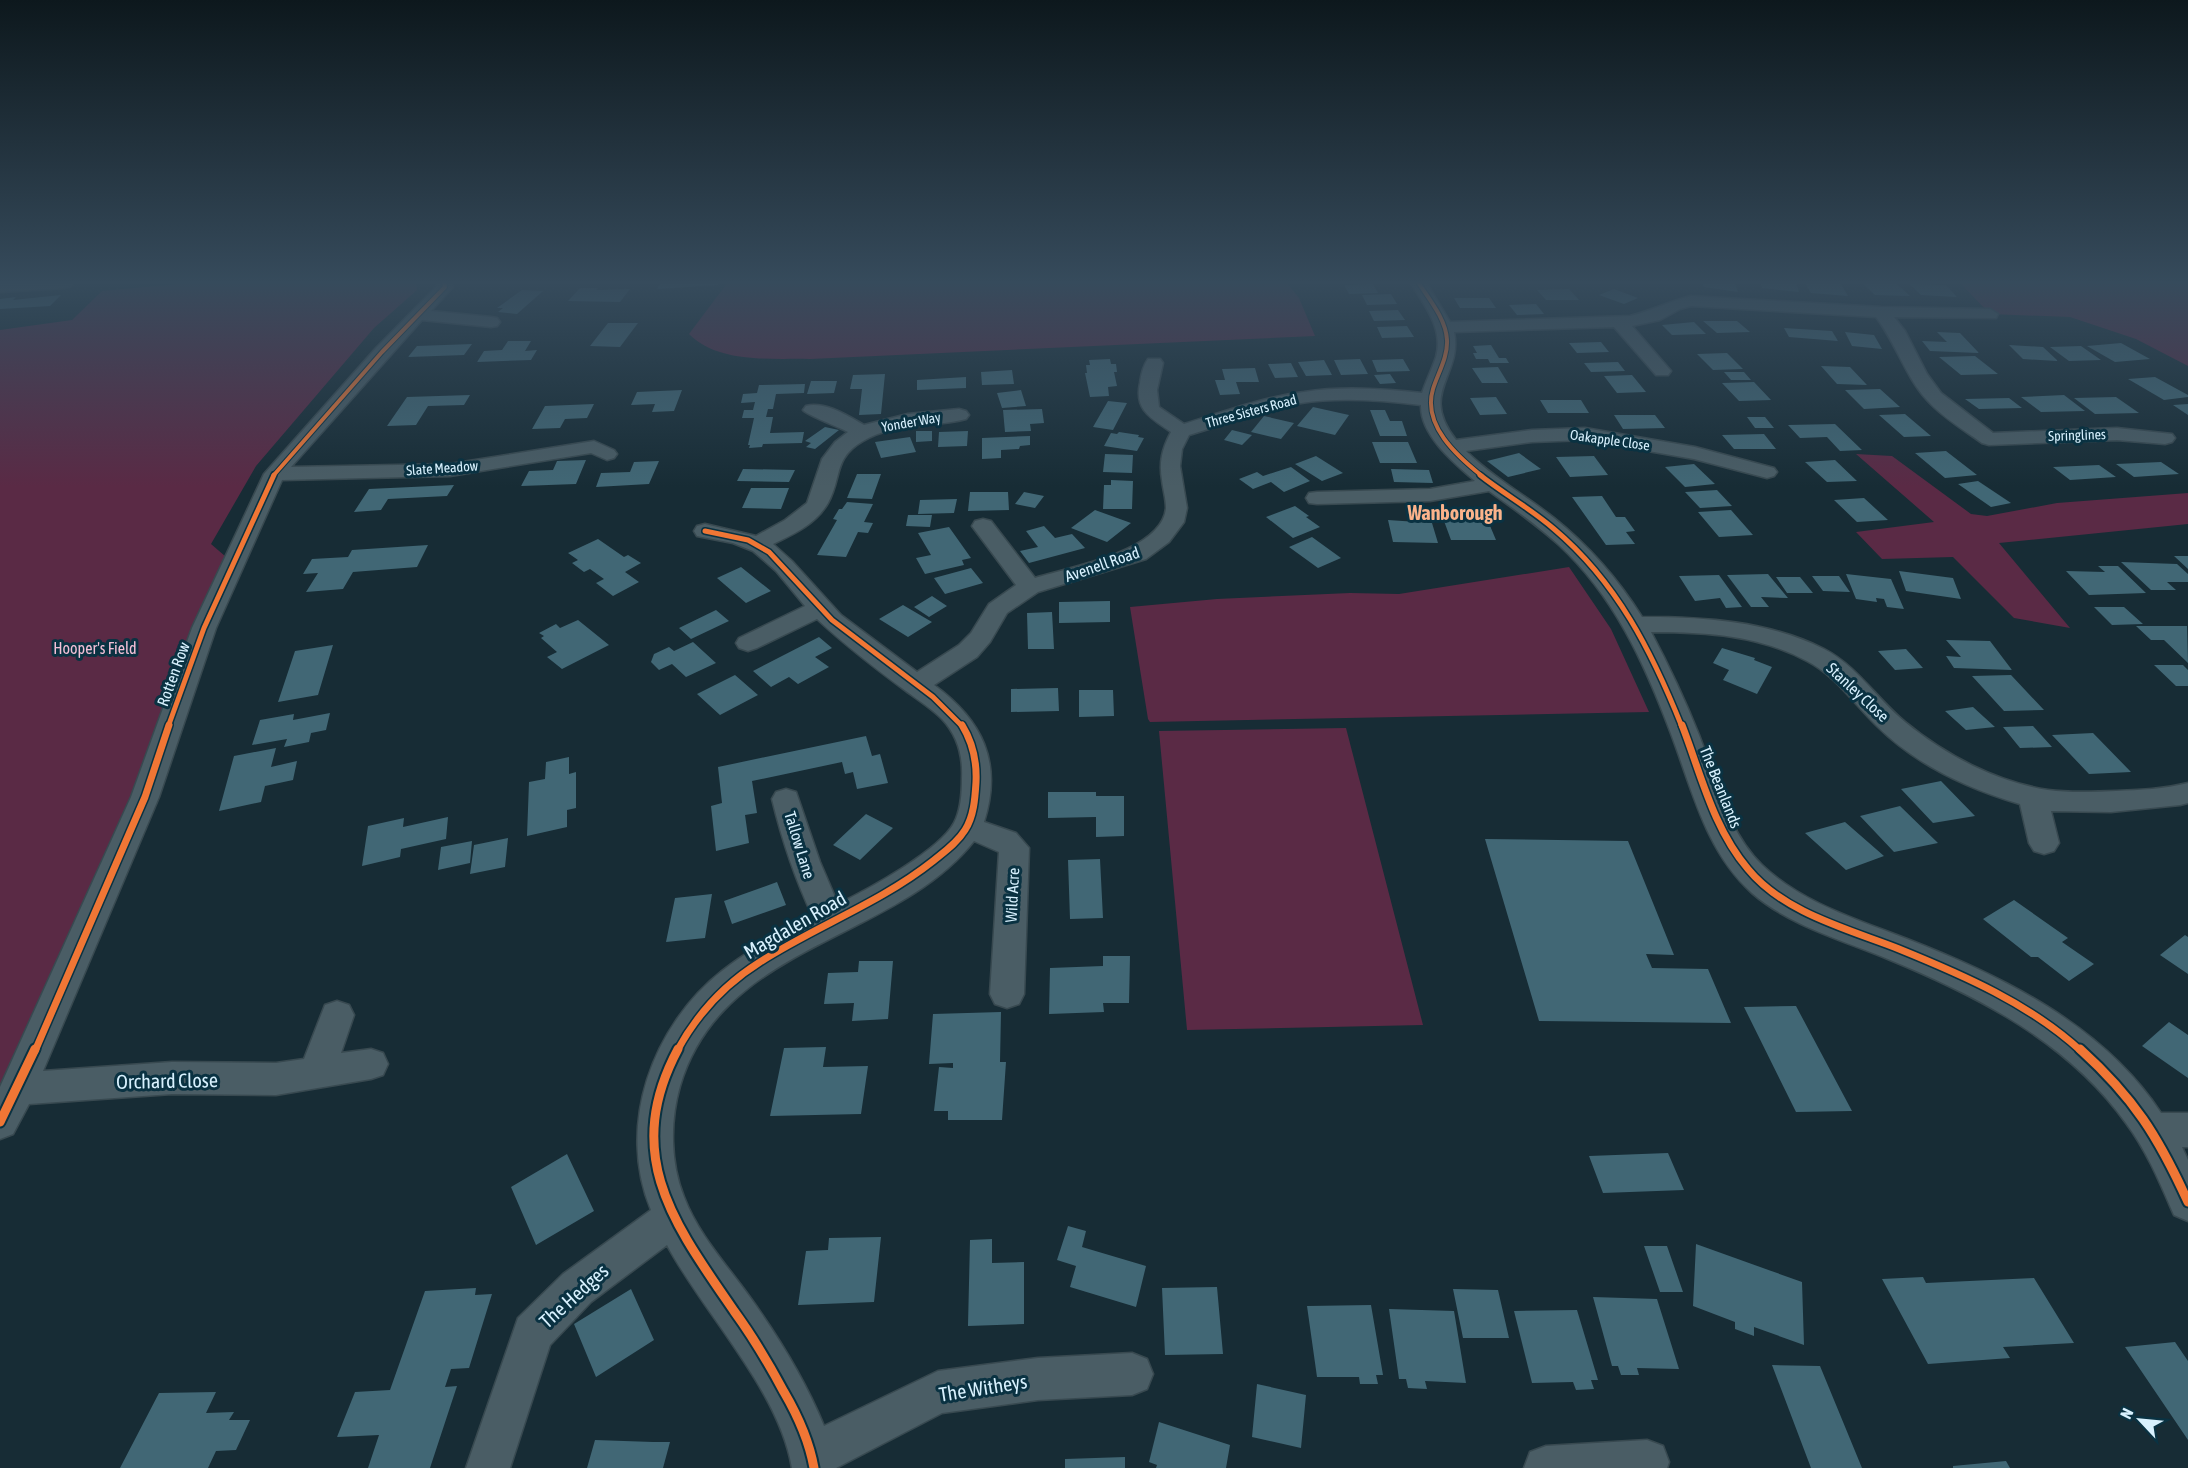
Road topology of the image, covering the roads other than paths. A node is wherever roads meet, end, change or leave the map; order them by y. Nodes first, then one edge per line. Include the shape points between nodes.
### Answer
1 (384, 351) edge
2 (1446, 351) edge
3 (1644, 351) edge
4 (1906, 351) edge
5 (1154, 363) dead end
6 (1662, 371) dead end
7 (1430, 400) junction
8 (813, 410) dead end
9 (959, 415) dead end
10 (1181, 431) junction
11 (864, 433) junction
12 (2165, 438) dead end
13 (1989, 439) junction
14 (1451, 447) junction
15 (606, 454) dead end
16 (2008, 454) dead end
17 (1767, 472) dead end
18 (274, 474) junction
19 (1493, 484) junction
20 (1317, 498) dead end
21 (983, 526) dead end
22 (705, 531) dead end
23 (757, 544) junction
24 (1030, 587) junction
25 (820, 609) junction
26 (1634, 625) junction
27 (747, 644) dead end
28 (915, 685) junction
29 (2188, 793) edge
30 (2033, 797) junction
31 (786, 799) dead end
32 (967, 827) junction
33 (2044, 843) dead end
34 (831, 922) junction
35 (1007, 994) dead end
36 (337, 1015) dead end
37 (371, 1064) dead end
38 (316, 1073) junction
39 (18, 1089) junction
40 (0, 1122) edge
41 (2171, 1130) edge
42 (2188, 1202) edge
43 (672, 1218) junction
44 (1132, 1374) dead end
45 (813, 1462) edge
46 (1647, 1462) dead end
47 (488, 1468) edge
48 (1546, 1468) edge

1 - 18 street, Rotten Row
2 - 7 street
3 - 6 street
4 - 13 street via 1925,387
5 - 10 street via 1148,404
7 - 10 street, Three Sisters Road via 1375,394 1302,397 1258,406
7 - 14 street, The Beanlands via 1433,420
8 - 11 street, Yonder Way via 836,417
9 - 11 street, Yonder Way via 905,421
10 - 24 street, Avenell Road via 1169,453 1177,497 1176,514 1169,530 1138,554
11 - 23 street, Yonder Way via 834,455 814,508
12 - 13 street, Springlines via 2117,434
13 - 16 street
14 - 17 street, Oakapple Close via 1532,436 1585,434 1695,453
14 - 19 street, The Beanlands
15 - 18 street, Slate Meadow via 594,447 450,470
18 - 39 street, Rotten Row via 204,627 145,797
19 - 20 street via 1353,506
19 - 26 street, The Beanlands via 1585,557
21 - 24 street
22 - 23 street, Magdalen Road
23 - 25 street, Magdalen Road via 778,561
24 - 28 street, Avenell Road via 997,609 968,651
25 - 27 street
25 - 28 street, Magdalen Road
26 - 30 street, Stanley Close via 1734,627 1795,646 1830,664 1896,728 1925,749 1975,777
26 - 41 street, The Beanlands via 1660,676 1722,828 1745,865 1762,883 1809,912 1990,988 2027,1009 2067,1038 2134,1102
28 - 32 street, Magdalen Road via 953,715 971,742 976,785
29 - 30 street, Stanley Close via 2068,802
30 - 33 street
31 - 34 street, Tallow Lane via 811,882
32 - 34 street, Magdalen Road via 951,847 918,873
32 - 35 street, Wild Acre via 999,837 1014,848
34 - 43 street, Magdalen Road via 736,979 696,1020 680,1047 665,1079 655,1134 661,1191
36 - 38 street
37 - 38 street, Orchard Close
38 - 39 street, Orchard Close via 276,1079 172,1078
39 - 40 street, Rotten Row
41 - 42 street, The Beanlands via 2167,1154
43 - 45 street, Magdalen Road via 771,1366 794,1409
43 - 47 street, The Hedges via 578,1288 533,1334
44 - 45 street, The Witheys via 1038,1379 938,1392
46 - 48 street

